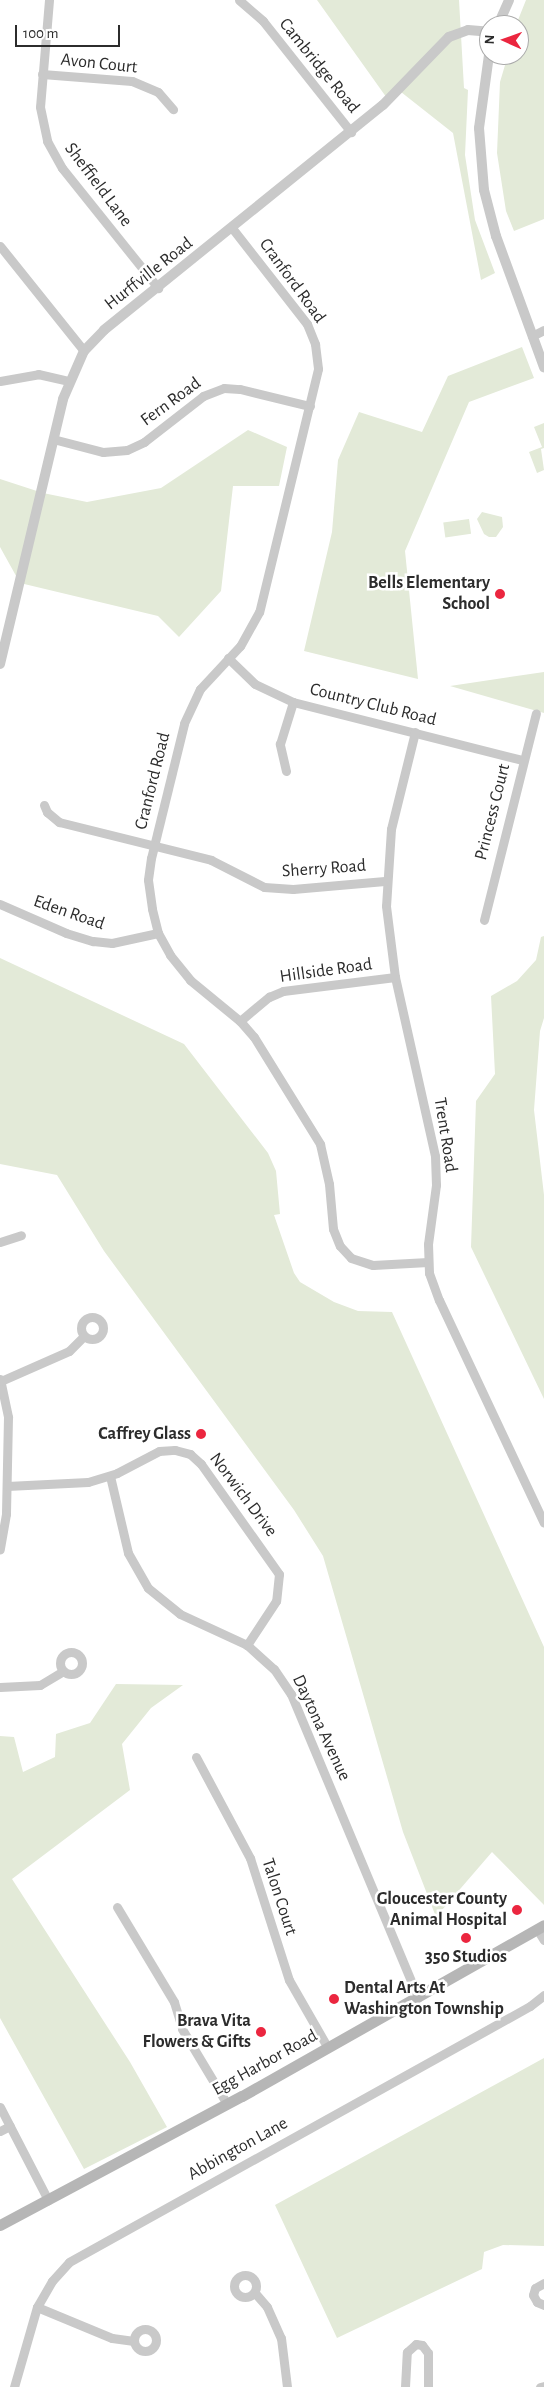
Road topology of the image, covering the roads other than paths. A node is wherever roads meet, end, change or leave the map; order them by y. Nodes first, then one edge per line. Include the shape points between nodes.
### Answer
1 (49, 0) edge
2 (239, 0) edge
3 (509, 0) edge
4 (502, 15) edge
5 (479, 31) edge
6 (488, 65) edge
7 (42, 74) junction
8 (173, 109) dead end
9 (351, 132) junction
10 (232, 228) junction
11 (0, 246) edge
12 (158, 288) junction
13 (544, 330) edge
14 (532, 336) junction
15 (84, 351) junction
16 (544, 367) edge
17 (69, 380) junction
18 (0, 381) edge
19 (310, 406) junction
20 (53, 440) junction
21 (228, 658) junction
22 (0, 664) edge
23 (293, 702) junction
24 (536, 713) dead end
25 (415, 732) junction
26 (523, 760) junction
27 (286, 771) dead end
28 (44, 805) dead end
29 (153, 846) junction
30 (385, 882) junction
31 (0, 904) edge
32 (484, 920) dead end
33 (158, 933) junction
34 (395, 977) junction
35 (240, 1021) junction
36 (20, 1236) dead end
37 (0, 1242) edge
38 (428, 1262) junction
39 (84, 1336) dead end
40 (0, 1380) edge
41 (110, 1476) junction
42 (7, 1486) junction
43 (544, 1523) edge
44 (0, 1549) edge
45 (247, 1645) junction
46 (64, 1671) dead end
47 (0, 1687) edge
48 (196, 1757) dead end
49 (117, 1907) dead end
50 (541, 1927) edge
51 (544, 1940) edge
52 (544, 1995) edge
53 (418, 1997) junction
54 (328, 2048) junction
55 (227, 2104) junction
56 (0, 2107) edge
57 (10, 2126) junction
58 (0, 2131) edge
59 (48, 2200) junction
60 (0, 2225) edge
61 (544, 2283) edge
62 (255, 2293) dead end
63 (544, 2305) edge
64 (37, 2307) junction
65 (134, 2341) dead end
66 (544, 2386) edge
67 (14, 2387) edge
68 (287, 2387) edge
69 (405, 2387) edge
70 (428, 2387) edge
71 (540, 2387) edge

1 - 7 street, Sheffield Lane
2 - 9 street, Cambridge Road via 263,21
3 - 4 street
5 - 9 street, Hurffville Road via 468,30 449,37 392,97
6 - 14 street via 479,128 484,190 496,236
7 - 8 street, Avon Court via 132,81 158,92
7 - 12 street, Sheffield Lane via 41,116 50,149
9 - 10 street, Hurffville Road
10 - 12 street, Hurffville Road
10 - 19 street, Cranford Road via 297,310 314,338 318,369
11 - 15 street
12 - 15 street, Hurffville Road via 96,337
13 - 14 street
14 - 16 street
15 - 17 street, Hurffville Road
17 - 18 street via 38,374
17 - 20 street, Hurffville Road
19 - 20 street, Fern Road via 224,388 203,396 144,442 128,450 103,452
19 - 21 street, Cranford Road via 263,600 250,632
20 - 22 street, Hurffville Road
21 - 23 street, Country Club Road via 255,684
21 - 29 street, Cranford Road via 206,680 190,706
23 - 25 street, Country Club Road
23 - 27 street via 280,744
24 - 26 street, Princess Court
25 - 26 street, Country Club Road
25 - 30 street, Trent Road via 394,812
26 - 32 street, Princess Court
28 - 29 street, Sherry Road via 59,822
29 - 30 street, Sherry Road via 211,860 272,888
29 - 33 street, Cranford Road via 149,888
30 - 34 street, Trent Road
31 - 33 street, Eden Road via 66,933 93,941 112,943
33 - 35 street, Cranford Road via 190,980
34 - 35 street, Hillside Road via 283,991 269,997
34 - 38 street, Trent Road via 436,1165
35 - 38 street, Cranford Road via 320,1144 329,1184 333,1229 340,1246 351,1258 373,1265
36 - 37 street
38 - 43 street, Trent Road via 438,1300
39 - 40 street via 69,1351
40 - 42 street via 8,1409
41 - 42 street, Norwich Drive via 62,1486
41 - 45 street, Daytona Avenue via 126,1545 143,1582 180,1614
41 - 45 street, Norwich Drive via 164,1450 185,1452 201,1464 278,1574 276,1601
42 - 44 street via 6,1522
45 - 53 street, Daytona Avenue via 274,1669 291,1694
46 - 47 street via 40,1685
48 - 54 street, Talon Court via 250,1858 290,1980
49 - 55 street via 174,2002 182,2029
50 - 51 street
50 - 53 main road, Egg Harbor Road
52 - 64 street, Abbington Lane via 530,2006 83,2253 57,2274
53 - 54 main road, Egg Harbor Road
54 - 55 main road, Egg Harbor Road
55 - 59 main road, Egg Harbor Road
56 - 57 street
57 - 58 street
57 - 59 street
59 - 60 main road, Egg Harbor Road
61 - 63 street via 533,2292 536,2302
62 - 68 street via 267,2307 281,2338
64 - 65 street via 112,2338
64 - 67 street, Abbington Lane
66 - 71 street
69 - 70 street via 407,2352 416,2344 422,2345 428,2353

